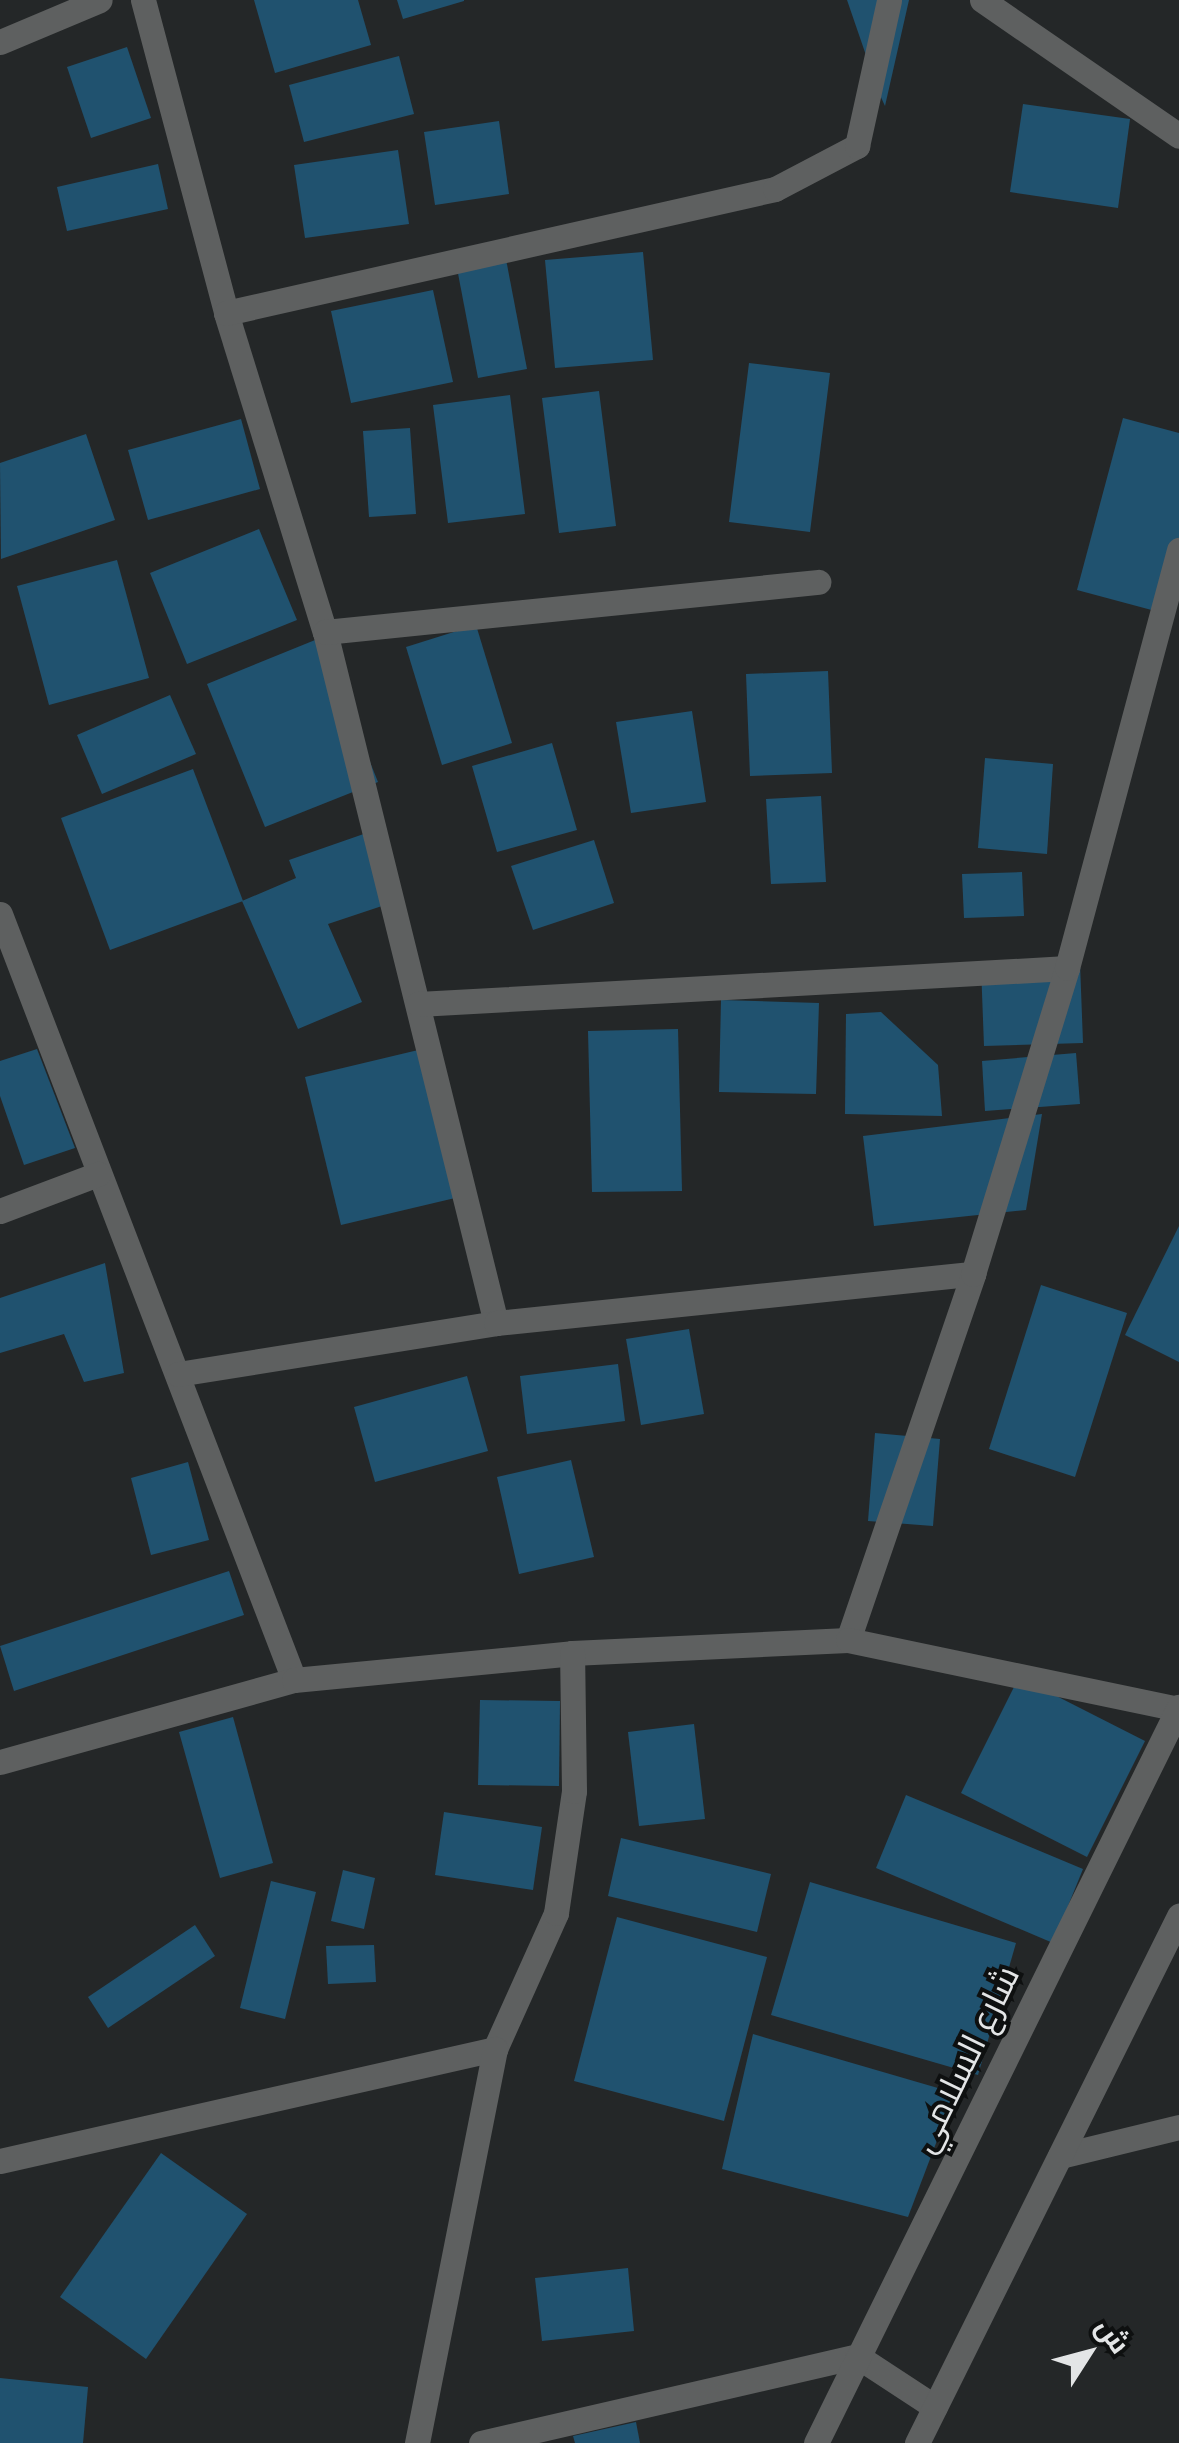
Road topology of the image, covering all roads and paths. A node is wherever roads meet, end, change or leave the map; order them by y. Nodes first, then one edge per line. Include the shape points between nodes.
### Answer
1 (100, 0) edge
2 (142, 0) edge
3 (888, 0) edge
4 (983, 0) edge
5 (0, 42) edge
6 (1179, 136) edge
7 (226, 313) junction
8 (1179, 550) edge
9 (1175, 578) edge
10 (818, 582) dead end
11 (325, 632) junction
12 (0, 914) edge
13 (1068, 968) junction
14 (418, 1004) junction
15 (98, 1174) junction
16 (0, 1211) edge
17 (973, 1274) junction
18 (496, 1323) junction
19 (178, 1374) junction
20 (848, 1640) junction
21 (572, 1653) junction
22 (294, 1680) junction
23 (1179, 1708) edge
24 (0, 1762) edge
25 (1179, 1916) edge
26 (495, 2049) junction
27 (1179, 2127) edge
28 (1060, 2156) junction
29 (0, 2161) edge
30 (858, 2356) junction
31 (935, 2407) junction
32 (416, 2443) edge
33 (480, 2443) edge
34 (816, 2443) edge
35 (917, 2443) edge

1 - 5 street
2 - 7 street
3 - 7 street via 857,146 775,189
4 - 6 street
7 - 11 street
8 - 9 street
9 - 13 street
10 - 11 street
11 - 14 street
12 - 15 street
13 - 14 street
13 - 17 street
14 - 18 street
15 - 16 street
15 - 19 street
17 - 18 street
17 - 20 street
18 - 19 street
19 - 22 street
20 - 21 street
20 - 23 street
21 - 22 street
21 - 26 street via 574,1791 556,1913
22 - 24 street
23 - 30 street, شارع السلامي
25 - 28 street
26 - 29 street
26 - 32 street
27 - 28 street
28 - 31 street
30 - 31 street
30 - 33 street
30 - 34 street, شارع السلامي
31 - 35 street

